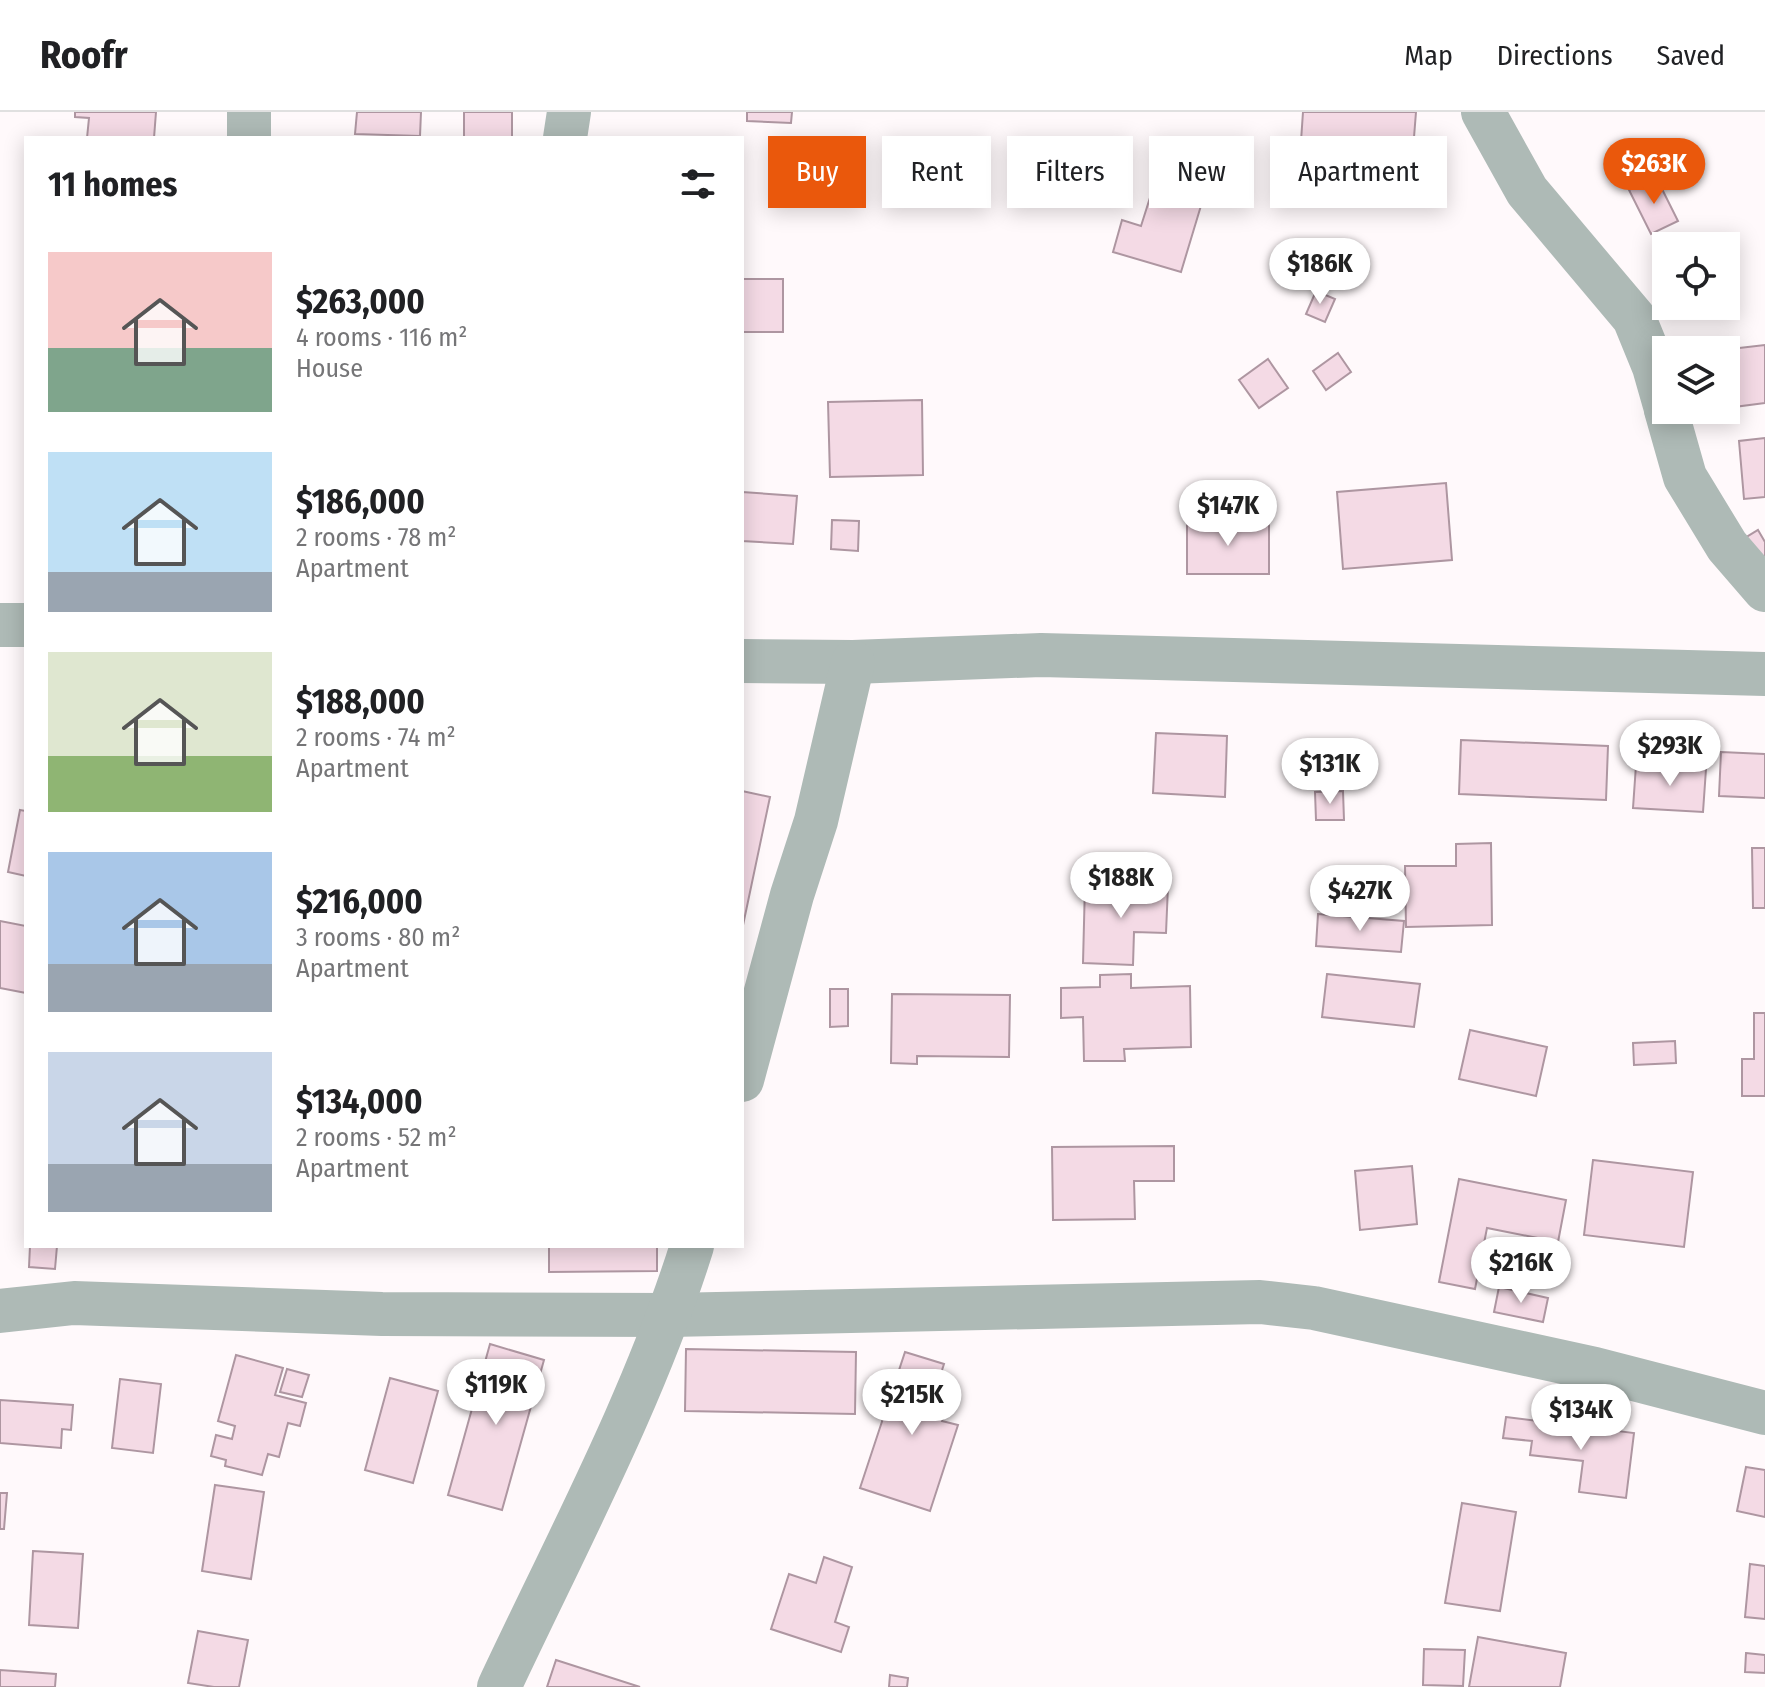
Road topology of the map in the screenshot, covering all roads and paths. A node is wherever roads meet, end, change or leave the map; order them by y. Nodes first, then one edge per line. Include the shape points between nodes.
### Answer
1 (249, 112) edge
2 (569, 112) edge
3 (1483, 112) edge
4 (249, 136) edge
5 (565, 136) edge
6 (1652, 362) edge
7 (1670, 424) edge
8 (1765, 590) edge
9 (0, 625) edge
10 (24, 625) edge
11 (744, 661) edge
12 (853, 662) junction
13 (1765, 674) edge
14 (744, 1073) edge
15 (691, 1248) edge
16 (0, 1311) edge
17 (670, 1315) junction
18 (1765, 1413) edge
19 (499, 1687) edge

1 - 4 street
2 - 5 street
3 - 6 street via 1527,191 1634,318
7 - 8 street via 1685,477 1727,546
9 - 10 street
11 - 12 street
12 - 13 street via 1041,655
12 - 14 street via 816,821
15 - 17 street
16 - 17 street via 74,1303 382,1314
17 - 18 street via 1260,1302 1314,1308 1595,1369
17 - 19 street

